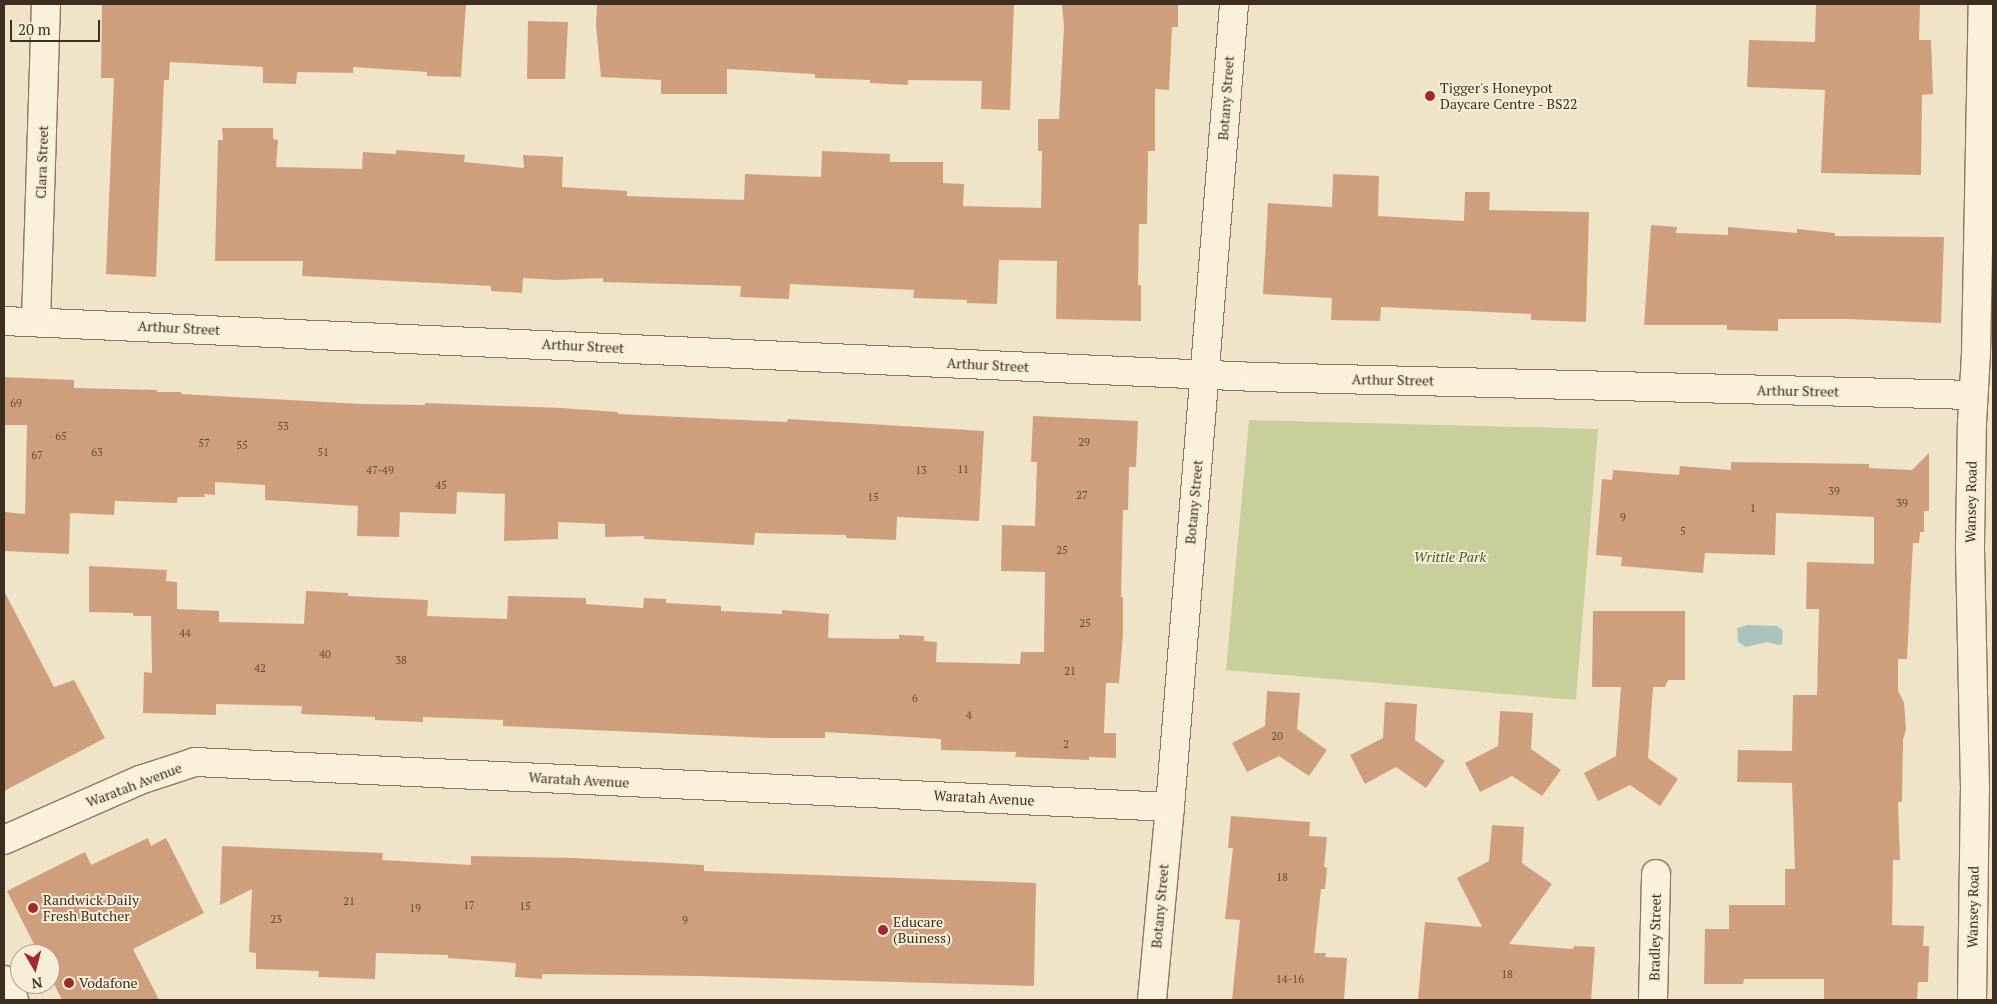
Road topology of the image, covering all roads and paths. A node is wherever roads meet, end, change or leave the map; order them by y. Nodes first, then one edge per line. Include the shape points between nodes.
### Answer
1 (46, 4) edge
2 (1234, 4) edge
3 (1983, 4) edge
4 (4, 320) edge
5 (36, 321) junction
6 (1204, 374) junction
7 (1973, 395) junction
8 (1170, 806) junction
9 (4, 840) edge
10 (1656, 874) dead end
11 (4, 980) edge
12 (14, 1000) edge
13 (1152, 1000) edge
14 (1654, 1000) edge
15 (1972, 1000) edge

1 - 5 street, Clara Street
2 - 6 street, Botany Street
3 - 7 street, Wansey Road
4 - 5 street, Arthur Street
5 - 6 street, Arthur Street
6 - 7 street, Arthur Street
6 - 8 street, Botany Street
7 - 15 street, Wansey Road via 1970,545 1975,788
8 - 9 street, Waratah Avenue via 195,762 140,780
8 - 13 street, Botany Street
10 - 14 street, Bradley Street
11 - 12 street

